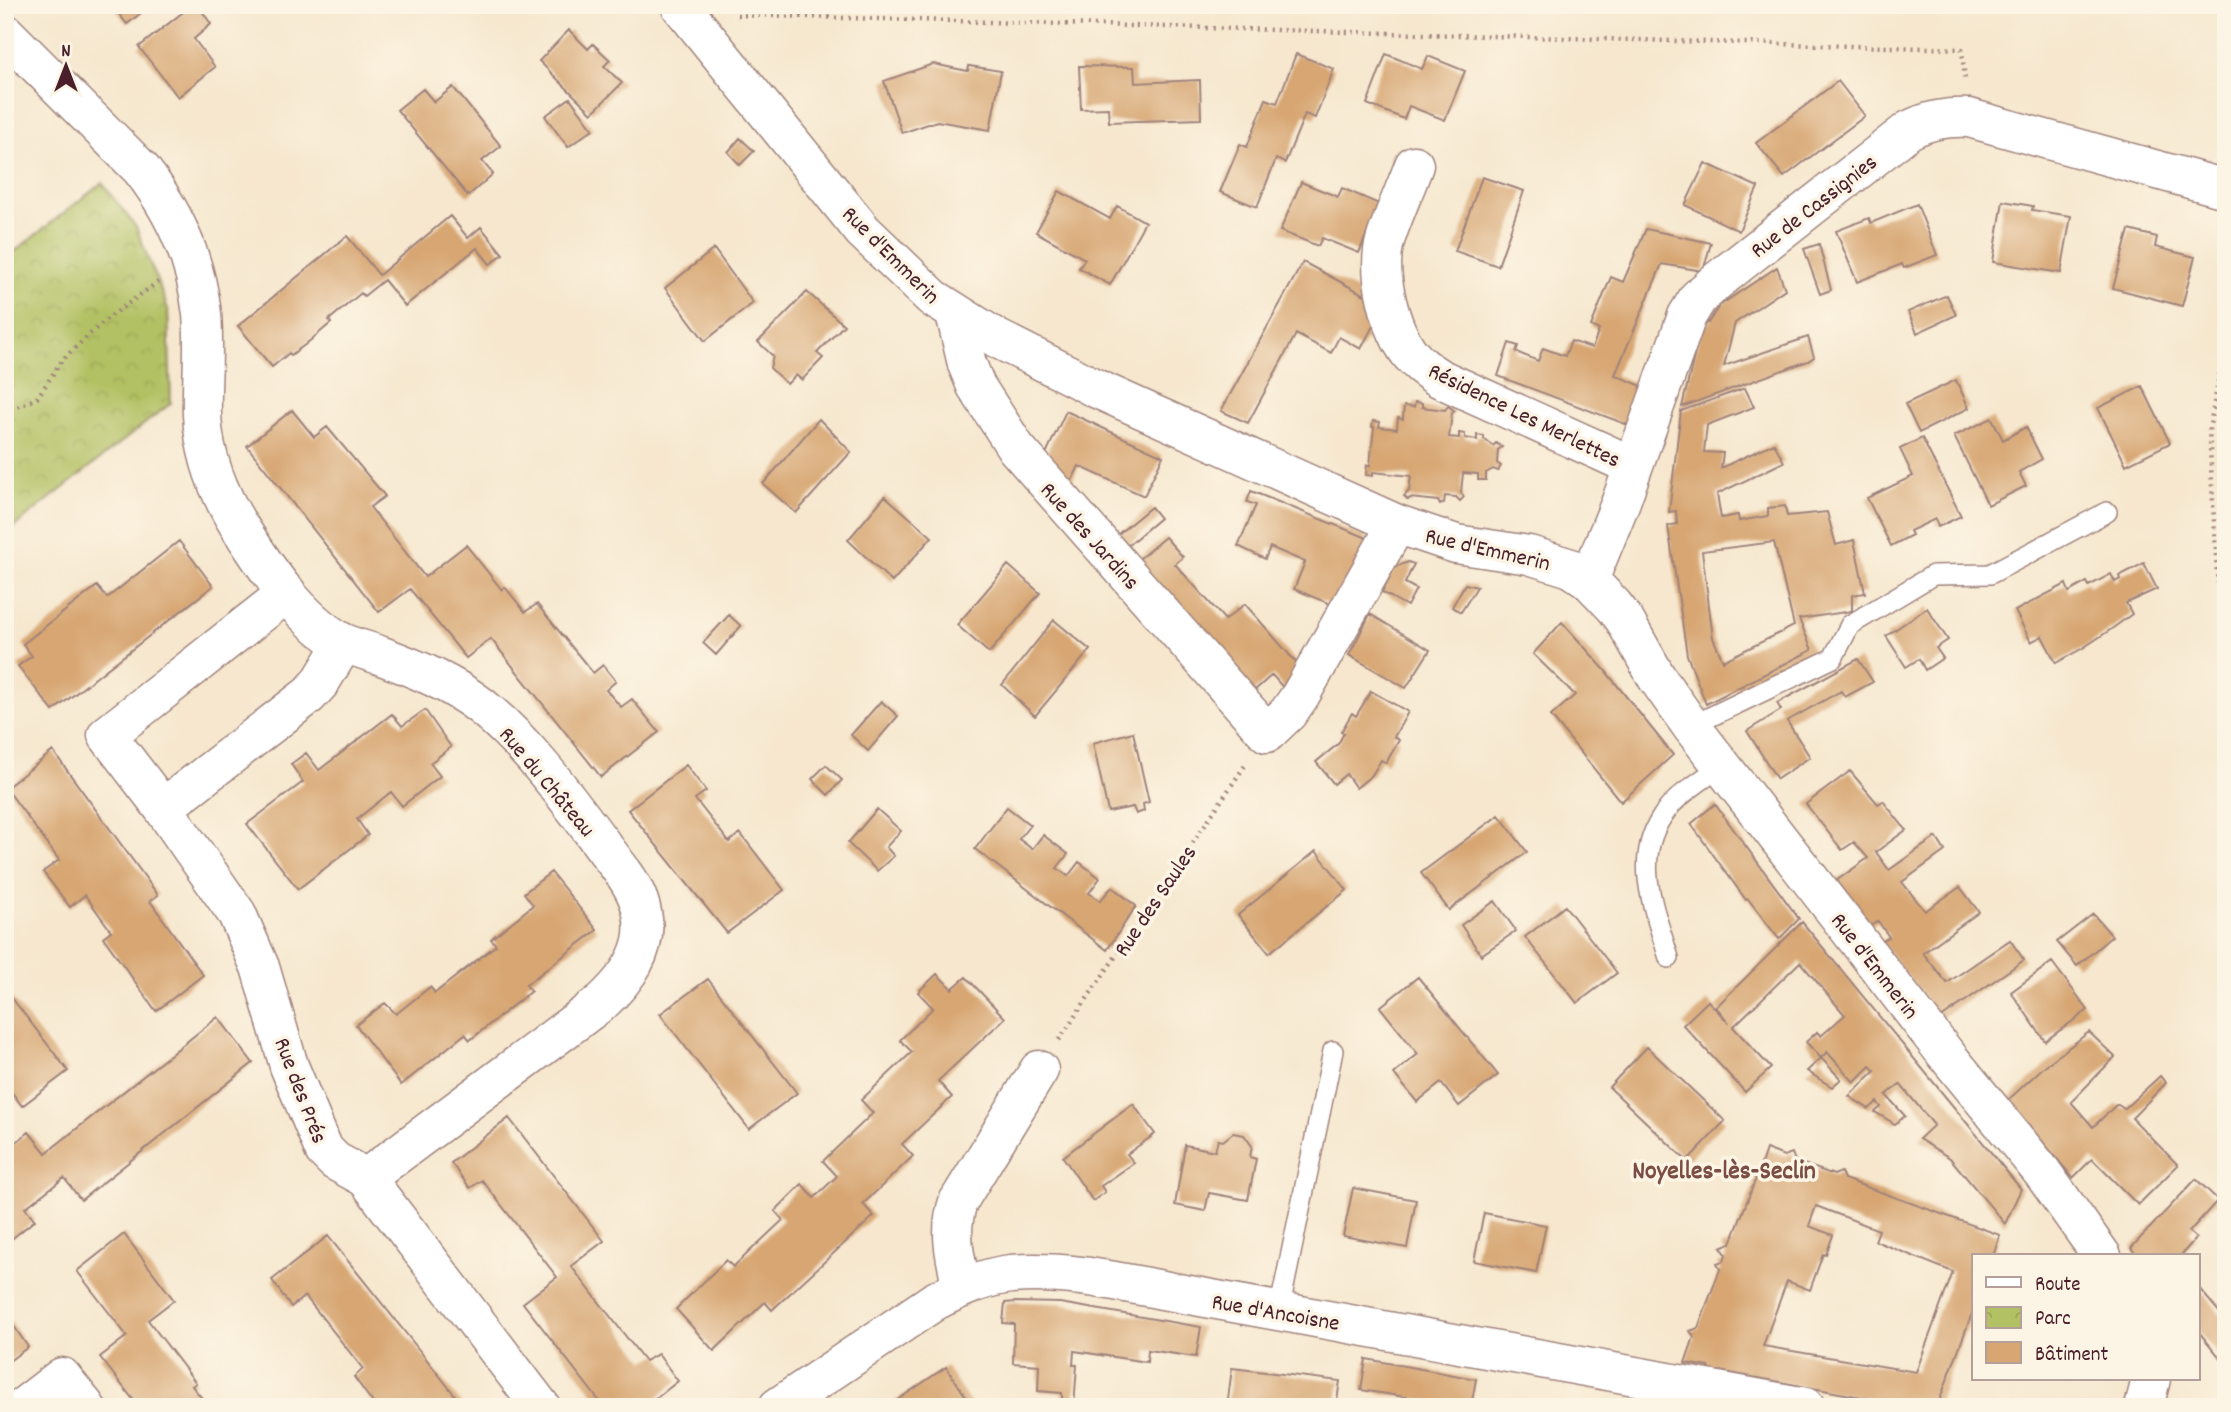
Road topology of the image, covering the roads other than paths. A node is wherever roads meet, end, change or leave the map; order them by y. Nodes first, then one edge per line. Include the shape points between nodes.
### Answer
1 (691, 19) edge
2 (5, 33) edge
3 (1414, 165) dead end
4 (2226, 189) edge
5 (955, 313) junction
6 (1633, 466) junction
7 (2107, 512) dead end
8 (1397, 524) junction
9 (1589, 580) junction
10 (287, 593) junction
11 (344, 643) junction
12 (1690, 726) junction
13 (1721, 766) junction
14 (163, 808) junction
15 (1669, 958) dead end
16 (1333, 1051) dead end
17 (1039, 1070) road end
18 (366, 1178) junction
19 (2101, 1254) edge
20 (962, 1287) junction
21 (1279, 1311) junction
22 (2151, 1380) edge
23 (23, 1407) edge
24 (86, 1407) edge
25 (541, 1407) edge
26 (778, 1407) edge
27 (1806, 1407) edge
28 (2144, 1407) edge

1 - 5 street, Rue d'Emmerin via 863,230 933,298
2 - 10 street, Rue du Château via 141,169 168,210 190,259 202,313 202,416 209,456 227,506
3 - 6 street, Résidence Les Merlettes via 1385,243 1382,265 1392,316 1409,352 1439,378
4 - 6 street, Rue de Cassignies via 1969,118 1924,122 1698,298 1679,336
5 - 8 street, Rue d'Emmerin via 1095,388
5 - 8 street, Rue des Jardins via 976,386 1016,448 1267,733 1300,695
6 - 9 street, Rue de Cassignies
7 - 12 lane via 1990,574 1933,575 1850,625 1833,658
8 - 9 street, Rue d'Emmerin via 1456,544 1552,561
9 - 12 street, Rue d'Emmerin via 1624,619
10 - 11 street, Rue du Château via 325,631
10 - 14 street, Rue des Prés via 107,735
11 - 14 street via 309,695
11 - 18 street, Rue du Château via 440,680 502,725 625,874 637,892 646,928 632,969 602,1002
12 - 13 street, Rue d'Emmerin
13 - 15 lane via 1668,808 1647,854 1647,888
13 - 19 street, Rue d'Emmerin via 2042,1171
14 - 18 street, Rue des Prés via 245,931 289,1066 324,1150
16 - 21 lane
17 - 20 street via 958,1202 952,1235
18 - 25 street, Rue des Prés
20 - 21 street, Rue d'Ancoisne via 1010,1274 1059,1274
20 - 26 street, Rue d'Ancoisne via 915,1313
21 - 27 street, Rue d'Ancoisne
22 - 28 street
23 - 24 street via 62,1377

